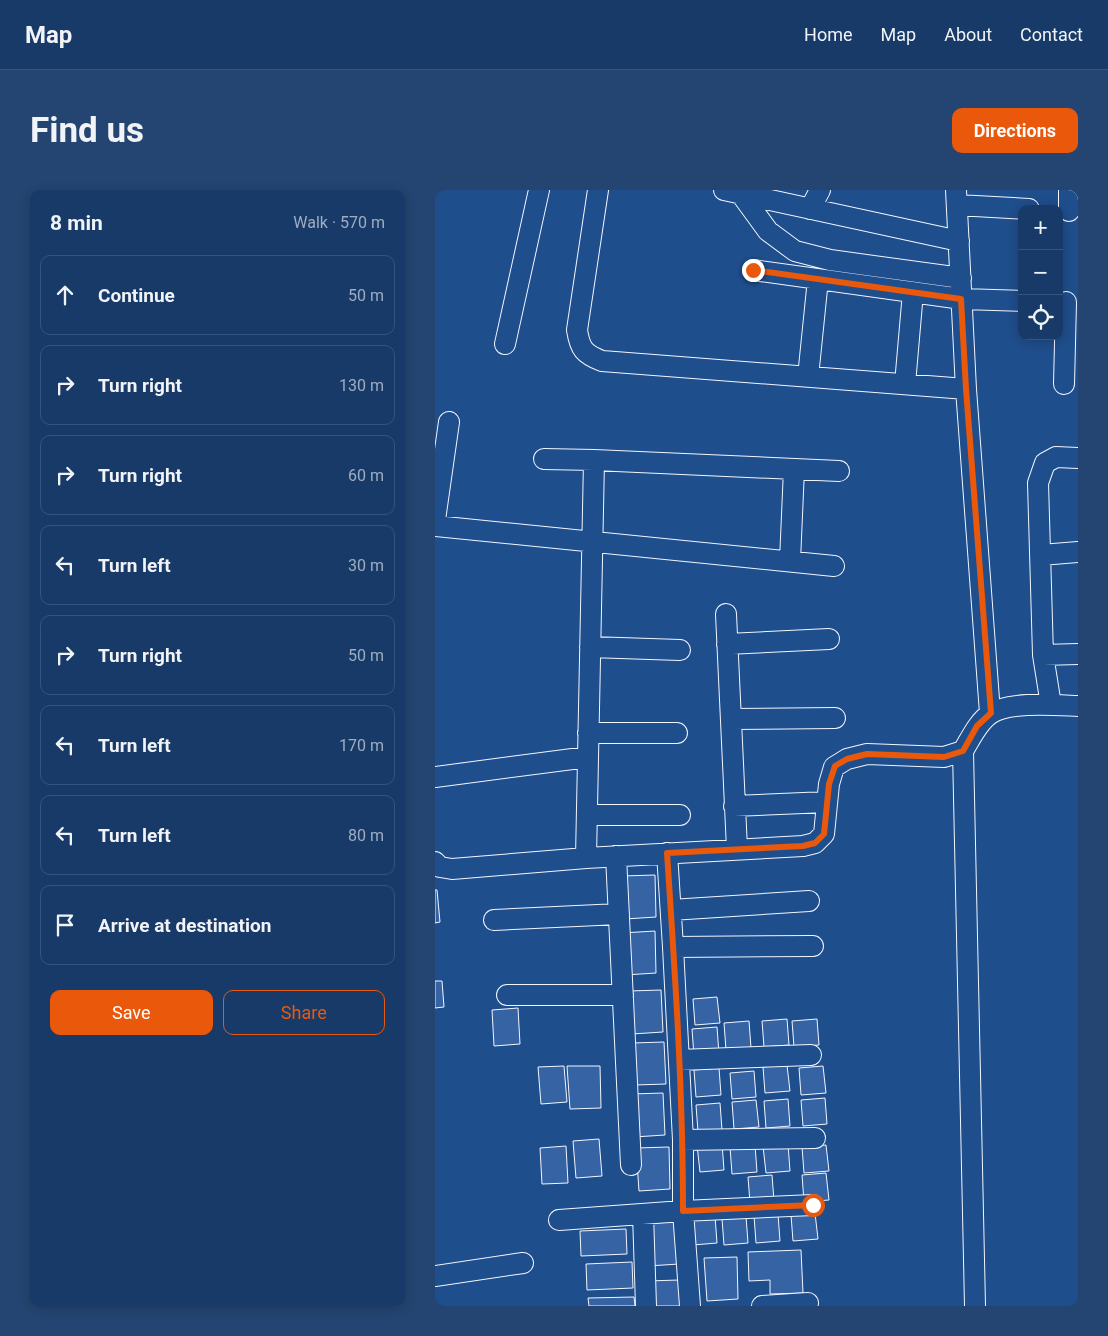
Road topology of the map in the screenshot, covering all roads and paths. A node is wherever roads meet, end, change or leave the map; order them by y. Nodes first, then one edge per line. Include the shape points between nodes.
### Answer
1 (539, 190) edge
2 (599, 190) edge
3 (820, 190) edge
4 (1069, 190) edge
5 (733, 192) edge
6 (956, 198) edge
7 (1018, 207) edge
8 (810, 209) junction
9 (1069, 211) edge
10 (959, 241) junction
11 (753, 270) dead end
12 (961, 278) junction
13 (818, 279) junction
14 (913, 292) junction
15 (961, 299) junction
16 (1018, 301) edge
17 (1068, 302) edge
18 (505, 344) dead end
19 (808, 377) junction
20 (905, 384) junction
21 (1064, 384) dead end
22 (966, 389) junction
23 (449, 422) dead end
24 (1078, 458) edge
25 (544, 459) dead end
26 (594, 460) junction
27 (794, 469) junction
28 (839, 471) dead end
29 (435, 520) edge
30 (435, 526) edge
31 (592, 542) junction
32 (1078, 552) edge
33 (1041, 555) junction
34 (790, 561) junction
35 (835, 566) dead end
36 (726, 614) dead end
37 (829, 639) dead end
38 (727, 644) junction
39 (590, 647) junction
40 (680, 650) dead end
41 (1078, 654) edge
42 (1043, 655) junction
43 (1051, 705) junction
44 (1078, 706) edge
45 (991, 713) junction
46 (835, 718) dead end
47 (731, 719) junction
48 (588, 733) junction
49 (677, 733) dead end
50 (963, 751) junction
51 (588, 757) junction
52 (435, 777) edge
53 (827, 802) junction
54 (735, 806) junction
55 (587, 815) junction
56 (680, 815) dead end
57 (737, 849) junction
58 (667, 853) junction
59 (616, 856) junction
60 (586, 858) junction
61 (435, 862) edge
62 (809, 901) dead end
63 (671, 910) junction
64 (619, 914) junction
65 (494, 920) dead end
66 (813, 946) dead end
67 (673, 947) junction
68 (507, 995) dead end
69 (623, 995) junction
70 (811, 1055) dead end
71 (679, 1060) junction
72 (815, 1138) dead end
73 (683, 1140) junction
74 (631, 1165) dead end
75 (813, 1205) dead end
76 (683, 1211) junction
77 (643, 1214) junction
78 (559, 1220) dead end
79 (523, 1263) dead end
80 (435, 1276) edge
81 (808, 1303) dead end
82 (646, 1306) edge
83 (690, 1306) edge
84 (762, 1306) edge
85 (975, 1306) edge

1 - 18 street
2 - 19 street via 577,330 579,344 588,355 602,361
3 - 8 street
4 - 9 street
5 - 8 street
5 - 12 street via 768,231 795,251 829,260
6 - 7 street
6 - 10 street
8 - 10 street
10 - 12 street
11 - 13 street
12 - 15 street
13 - 14 street
13 - 19 street
14 - 15 street
14 - 20 street
15 - 16 street
15 - 22 street
17 - 21 street
19 - 20 street
20 - 22 street
22 - 45 street
23 - 29 street
24 - 33 street via 1056,457 1045,463 1038,483
25 - 26 street
26 - 27 street
26 - 31 street
27 - 28 street
27 - 34 street
30 - 31 street
31 - 34 street
31 - 39 street
32 - 33 street
33 - 42 street
34 - 35 street
36 - 38 street
37 - 38 street
38 - 47 street
39 - 40 street
39 - 48 street
41 - 42 street
42 - 43 street
43 - 44 street
43 - 45 street via 1016,706
45 - 50 street via 977,726
46 - 47 street
47 - 54 street
48 - 49 street
48 - 51 street
50 - 53 street via 944,757 867,754 847,759 835,766
50 - 85 street
51 - 52 street
51 - 55 street
53 - 54 street
53 - 57 street via 824,834 815,843
54 - 57 street
55 - 56 street
55 - 60 street
57 - 58 street
58 - 59 street
58 - 63 street
59 - 60 street
59 - 64 street
60 - 61 street via 452,869 439,867
62 - 63 street
63 - 67 street
64 - 65 street
64 - 69 street
66 - 67 street
67 - 71 street
68 - 69 street
69 - 74 street
70 - 71 street
71 - 73 street
72 - 73 street
73 - 76 street
75 - 76 street
76 - 77 street
76 - 83 street
77 - 78 street
77 - 82 street
79 - 80 street
81 - 84 street

